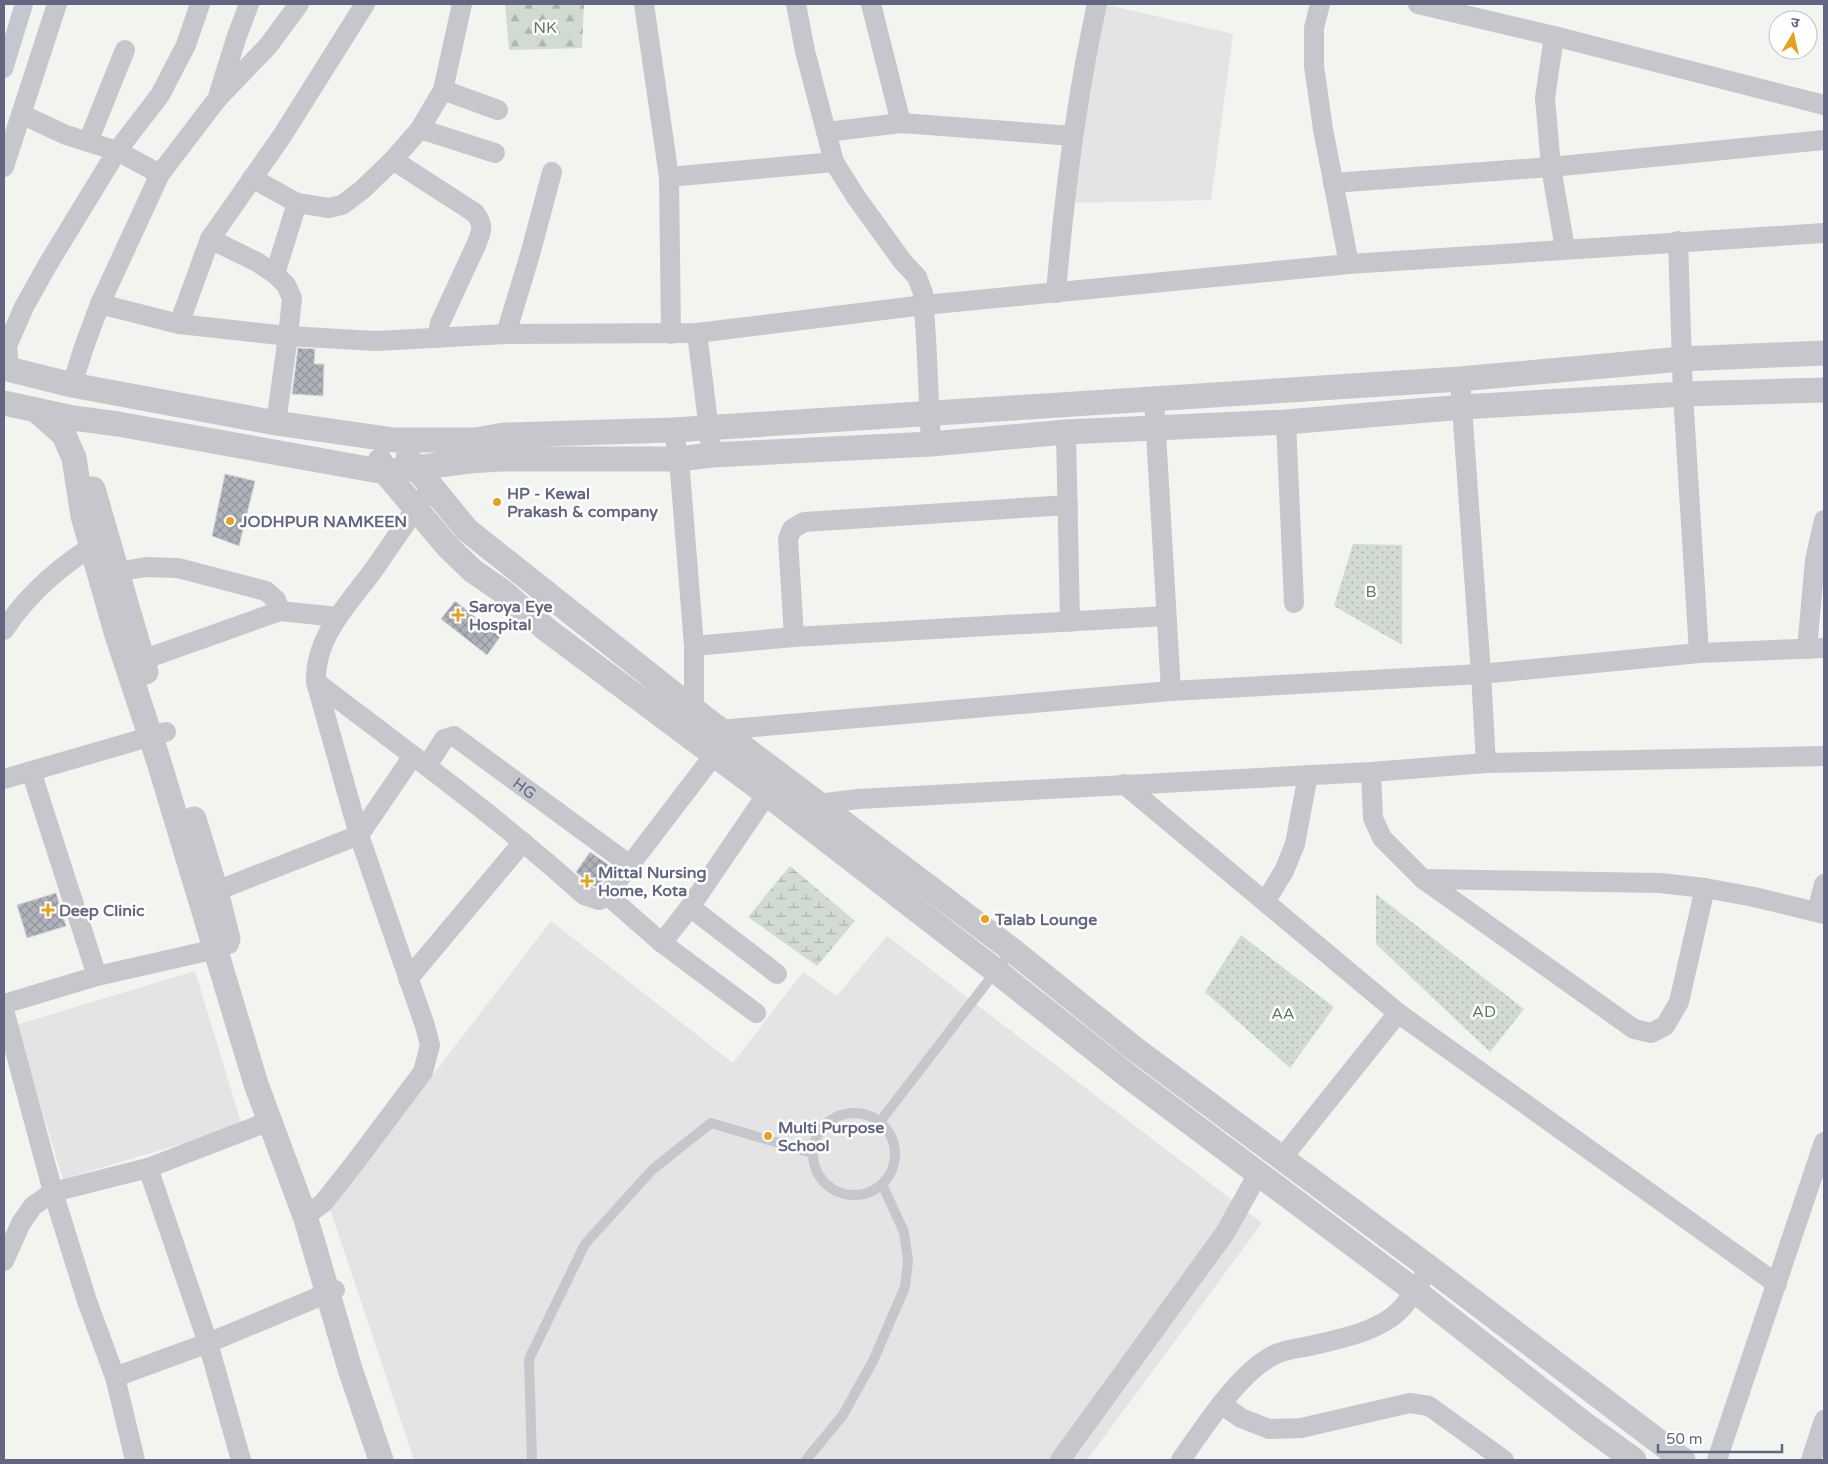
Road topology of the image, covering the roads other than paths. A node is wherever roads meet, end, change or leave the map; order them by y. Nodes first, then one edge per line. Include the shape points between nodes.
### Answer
1 (57, 4) edge
2 (200, 4) edge
3 (249, 4) edge
4 (299, 4) edge
5 (365, 4) edge
6 (462, 4) edge
7 (644, 4) edge
8 (796, 4) edge
9 (871, 4) edge
10 (1097, 4) edge
11 (1320, 4) edge
12 (1418, 4) edge
13 (1554, 36) junction
14 (125, 50) dead end
15 (443, 90) junction
16 (218, 98) junction
17 (1824, 105) edge
18 (498, 110) dead end
19 (21, 114) junction
20 (901, 122) junction
21 (420, 129) junction
22 (826, 132) junction
23 (1073, 136) junction
24 (1824, 140) edge
25 (88, 142) junction
26 (117, 151) junction
27 (496, 153) dead end
28 (394, 160) junction
29 (834, 162) junction
30 (4, 167) edge
31 (1551, 167) junction
32 (552, 172) dead end
33 (160, 174) junction
34 (669, 177) junction
35 (252, 178) junction
36 (1333, 183) junction
37 (297, 203) junction
38 (1824, 233) edge
39 (210, 239) junction
40 (1678, 241) junction
41 (1565, 249) junction
42 (1349, 264) junction
43 (275, 274) junction
44 (1056, 294) junction
45 (100, 304) junction
46 (924, 305) junction
47 (179, 324) junction
48 (697, 333) junction
49 (506, 334) junction
50 (671, 334) junction
51 (288, 336) junction
52 (436, 338) junction
53 (1824, 353) edge
54 (1682, 359) junction
55 (5, 374) edge
56 (35, 375) junction
57 (1460, 379) junction
58 (72, 384) junction
59 (1824, 390) edge
60 (1683, 394) junction
61 (1154, 398) junction
62 (1464, 407) junction
63 (38, 409) junction
64 (930, 414) junction
65 (74, 418) junction
66 (276, 422) junction
67 (1286, 422) junction
68 (710, 427) junction
69 (1156, 428) junction
70 (672, 430) junction
71 (1066, 432) junction
72 (367, 436) junction
73 (394, 440) junction
74 (931, 444) junction
75 (712, 455) junction
76 (679, 459) junction
77 (416, 469) junction
78 (385, 472) junction
79 (432, 487) junction
80 (1068, 505) junction
81 (416, 509) junction
82 (1824, 520) edge
83 (108, 536) junction
84 (81, 552) junction
85 (116, 572) junction
86 (1294, 603) dead end
87 (280, 611) junction
88 (1166, 616) junction
89 (338, 617) junction
90 (1070, 622) junction
91 (4, 630) edge
92 (794, 637) junction
93 (694, 646) junction
94 (1816, 648) edge
95 (1699, 653) junction
96 (142, 660) junction
97 (1481, 674) junction
98 (316, 682) junction
99 (1171, 691) junction
100 (694, 710) junction
101 (719, 730) junction
102 (166, 732) junction
103 (139, 742) junction
104 (714, 755) junction
105 (1824, 756) edge
106 (420, 761) junction
107 (1486, 763) junction
108 (31, 771) junction
109 (1371, 772) junction
110 (1308, 775) junction
111 (4, 779) edge
112 (1124, 784) junction
113 (767, 794) junction
114 (818, 804) junction
115 (359, 835) junction
116 (523, 842) junction
117 (630, 865) junction
118 (1423, 879) junction
119 (1824, 884) edge
120 (1705, 888) junction
121 (216, 890) junction
122 (607, 895) junction
123 (188, 897) junction
124 (1265, 902) junction
125 (690, 907) junction
126 (1820, 913) edge
127 (662, 942) junction
128 (229, 944) junction
129 (1012, 950) junction
130 (203, 952) junction
131 (996, 971) junction
132 (777, 974) dead end
133 (97, 976) junction
134 (408, 979) junction
135 (4, 1004) edge
136 (756, 1013) dead end
137 (1398, 1013) junction
138 (5, 1025) edge
139 (879, 1123) junction
140 (258, 1126) junction
141 (1824, 1142) edge
142 (812, 1153) junction
143 (1282, 1158) junction
144 (148, 1168) junction
145 (1258, 1174) junction
146 (882, 1184) junction
147 (53, 1192) junction
148 (315, 1209) junction
149 (4, 1261) edge
150 (1430, 1268) junction
151 (1777, 1284) junction
152 (1415, 1291) junction
153 (325, 1295) junction
154 (208, 1342) junction
155 (115, 1378) junction
156 (1221, 1404) junction
157 (1824, 1420) edge
158 (135, 1460) edge
159 (241, 1460) edge
160 (369, 1460) edge
161 (381, 1460) edge
162 (395, 1460) edge
163 (532, 1460) edge
164 (806, 1460) edge
165 (1060, 1460) edge
166 (1181, 1460) edge
167 (1504, 1460) edge
168 (1634, 1460) edge
169 (1683, 1460) edge
170 (1717, 1460) edge
171 (1811, 1460) edge

1 - 19 street
2 - 26 street via 186,45 160,95
3 - 16 street
4 - 16 street via 268,46
5 - 35 street
6 - 15 street
7 - 34 street
8 - 22 street
9 - 20 street
10 - 23 street
11 - 36 street via 1314,28 1314,66
12 - 13 street
13 - 17 street
13 - 31 street via 1545,98
14 - 25 street
15 - 18 street
15 - 21 street
16 - 33 street
19 - 25 street
19 - 30 street
20 - 22 street
20 - 23 street
21 - 27 street
21 - 28 street
22 - 29 street
23 - 44 street
24 - 31 street
25 - 26 street
26 - 33 street
26 - 55 street via 24,307
28 - 37 street via 342,206 329,208
28 - 52 street via 481,221 482,231
29 - 34 street
29 - 46 street via 856,197 917,277
31 - 36 street
31 - 41 street
32 - 49 street
33 - 45 street
34 - 50 street
35 - 37 street
35 - 39 street
36 - 42 street
37 - 43 street
38 - 40 street
39 - 43 street
39 - 47 street
40 - 41 street
40 - 54 street
41 - 42 street
42 - 44 street
43 - 51 street via 286,285 292,298
44 - 46 street
45 - 47 street
45 - 58 street
46 - 48 street
46 - 64 street
47 - 51 street
48 - 50 street
48 - 68 street
49 - 50 street
49 - 52 street
51 - 52 street via 376,341
51 - 66 street
53 - 54 street
54 - 57 street
54 - 60 street
55 - 56 street
55 - 63 street
55 - 161 street via 20,396 64,435 74,458 84,516 116,632 158,759 256,1084 306,1219 350,1369
56 - 58 street
56 - 63 street
57 - 61 street
57 - 62 street
58 - 65 street
58 - 66 street
59 - 60 street
60 - 62 street
60 - 95 street
61 - 64 street
61 - 69 street
62 - 67 street
62 - 97 street
63 - 65 street
63 - 84 street via 60,465
64 - 68 street
64 - 74 street
65 - 78 street
65 - 83 street
66 - 72 street
67 - 69 street
67 - 86 street
68 - 70 street
68 - 75 street
69 - 71 street
69 - 88 street
70 - 73 street via 504,435 475,440
70 - 76 street
71 - 74 street
71 - 80 street
72 - 73 street
72 - 78 street
73 - 77 street
74 - 75 street
75 - 76 street
76 - 77 street via 501,459
76 - 93 street
77 - 78 street
77 - 79 street
78 - 81 street
79 - 81 street
79 - 100 street via 467,530
80 - 90 street
80 - 92 street via 804,522 792,529 788,539
81 - 89 street
81 - 104 street via 473,571
82 - 94 street via 1815,560
83 - 84 street
83 - 85 street
84 - 91 street via 38,589
84 - 103 street
85 - 87 street via 146,567 195,572 266,591 276,600
85 - 96 street
87 - 89 street
87 - 96 street
88 - 90 street
88 - 99 street
89 - 98 street via 320,650
90 - 92 street
92 - 93 street
93 - 100 street
94 - 95 street
95 - 97 street
96 - 102 street
97 - 99 street
97 - 107 street
98 - 106 street
98 - 115 street
99 - 101 street
100 - 101 street
101 - 114 street
102 - 103 street
102 - 121 street
103 - 108 street
103 - 123 street
104 - 113 street
104 - 117 street
105 - 107 street
106 - 115 street, HG
106 - 116 street
106 - 117 street, HG via 444,738 454,736
107 - 109 street
108 - 111 street
108 - 133 street
109 - 110 street
109 - 118 street via 1372,818 1382,838
110 - 112 street
110 - 124 street via 1295,844 1284,871
112 - 114 street
112 - 124 street
113 - 125 street
113 - 131 street
114 - 129 street
115 - 121 street
115 - 134 street
116 - 122 street via 584,895 599,900
116 - 134 street
117 - 122 street
118 - 120 street via 1660,883
118 - 120 street via 1634,1029 1651,1033 1665,1026 1679,1002
119 - 126 street
120 - 126 street
121 - 123 street
121 - 128 street
122 - 127 street
123 - 130 street
124 - 137 street
125 - 127 street
125 - 132 street
127 - 136 street
128 - 130 street
128 - 148 street
129 - 131 lane
129 - 143 street via 1135,1049
130 - 133 street
130 - 140 street
131 - 139 lane
131 - 145 street
133 - 135 street
134 - 148 street via 430,1045 422,1072 354,1164
137 - 143 street
137 - 151 street
138 - 147 street
139 - 142 lane via 870,1116 854,1113 839,1116 825,1124 816,1137
139 - 146 lane via 892,1139 895,1155 891,1171
140 - 144 street
140 - 153 street
141 - 151 street
142 - 146 lane via 815,1168 824,1182 837,1192 853,1195 868,1192
142 - 163 lane via 710,1123 653,1169 586,1244 529,1359
143 - 150 street
144 - 147 street
144 - 154 street
145 - 152 street
145 - 165 street via 1225,1233
146 - 164 lane via 904,1232 908,1261 905,1287 873,1361 843,1415
147 - 149 street via 33,1206 21,1223
147 - 155 street
148 - 153 street
150 - 152 street
150 - 169 street
151 - 170 street
152 - 156 street via 1399,1312 1384,1323 1274,1355 1253,1370
152 - 168 street
153 - 154 street
153 - 160 street
153 - 162 street
154 - 155 street
154 - 159 street
155 - 158 street
156 - 166 street
156 - 167 street via 1241,1418 1269,1429 1301,1428 1410,1403 1429,1406
157 - 171 street

